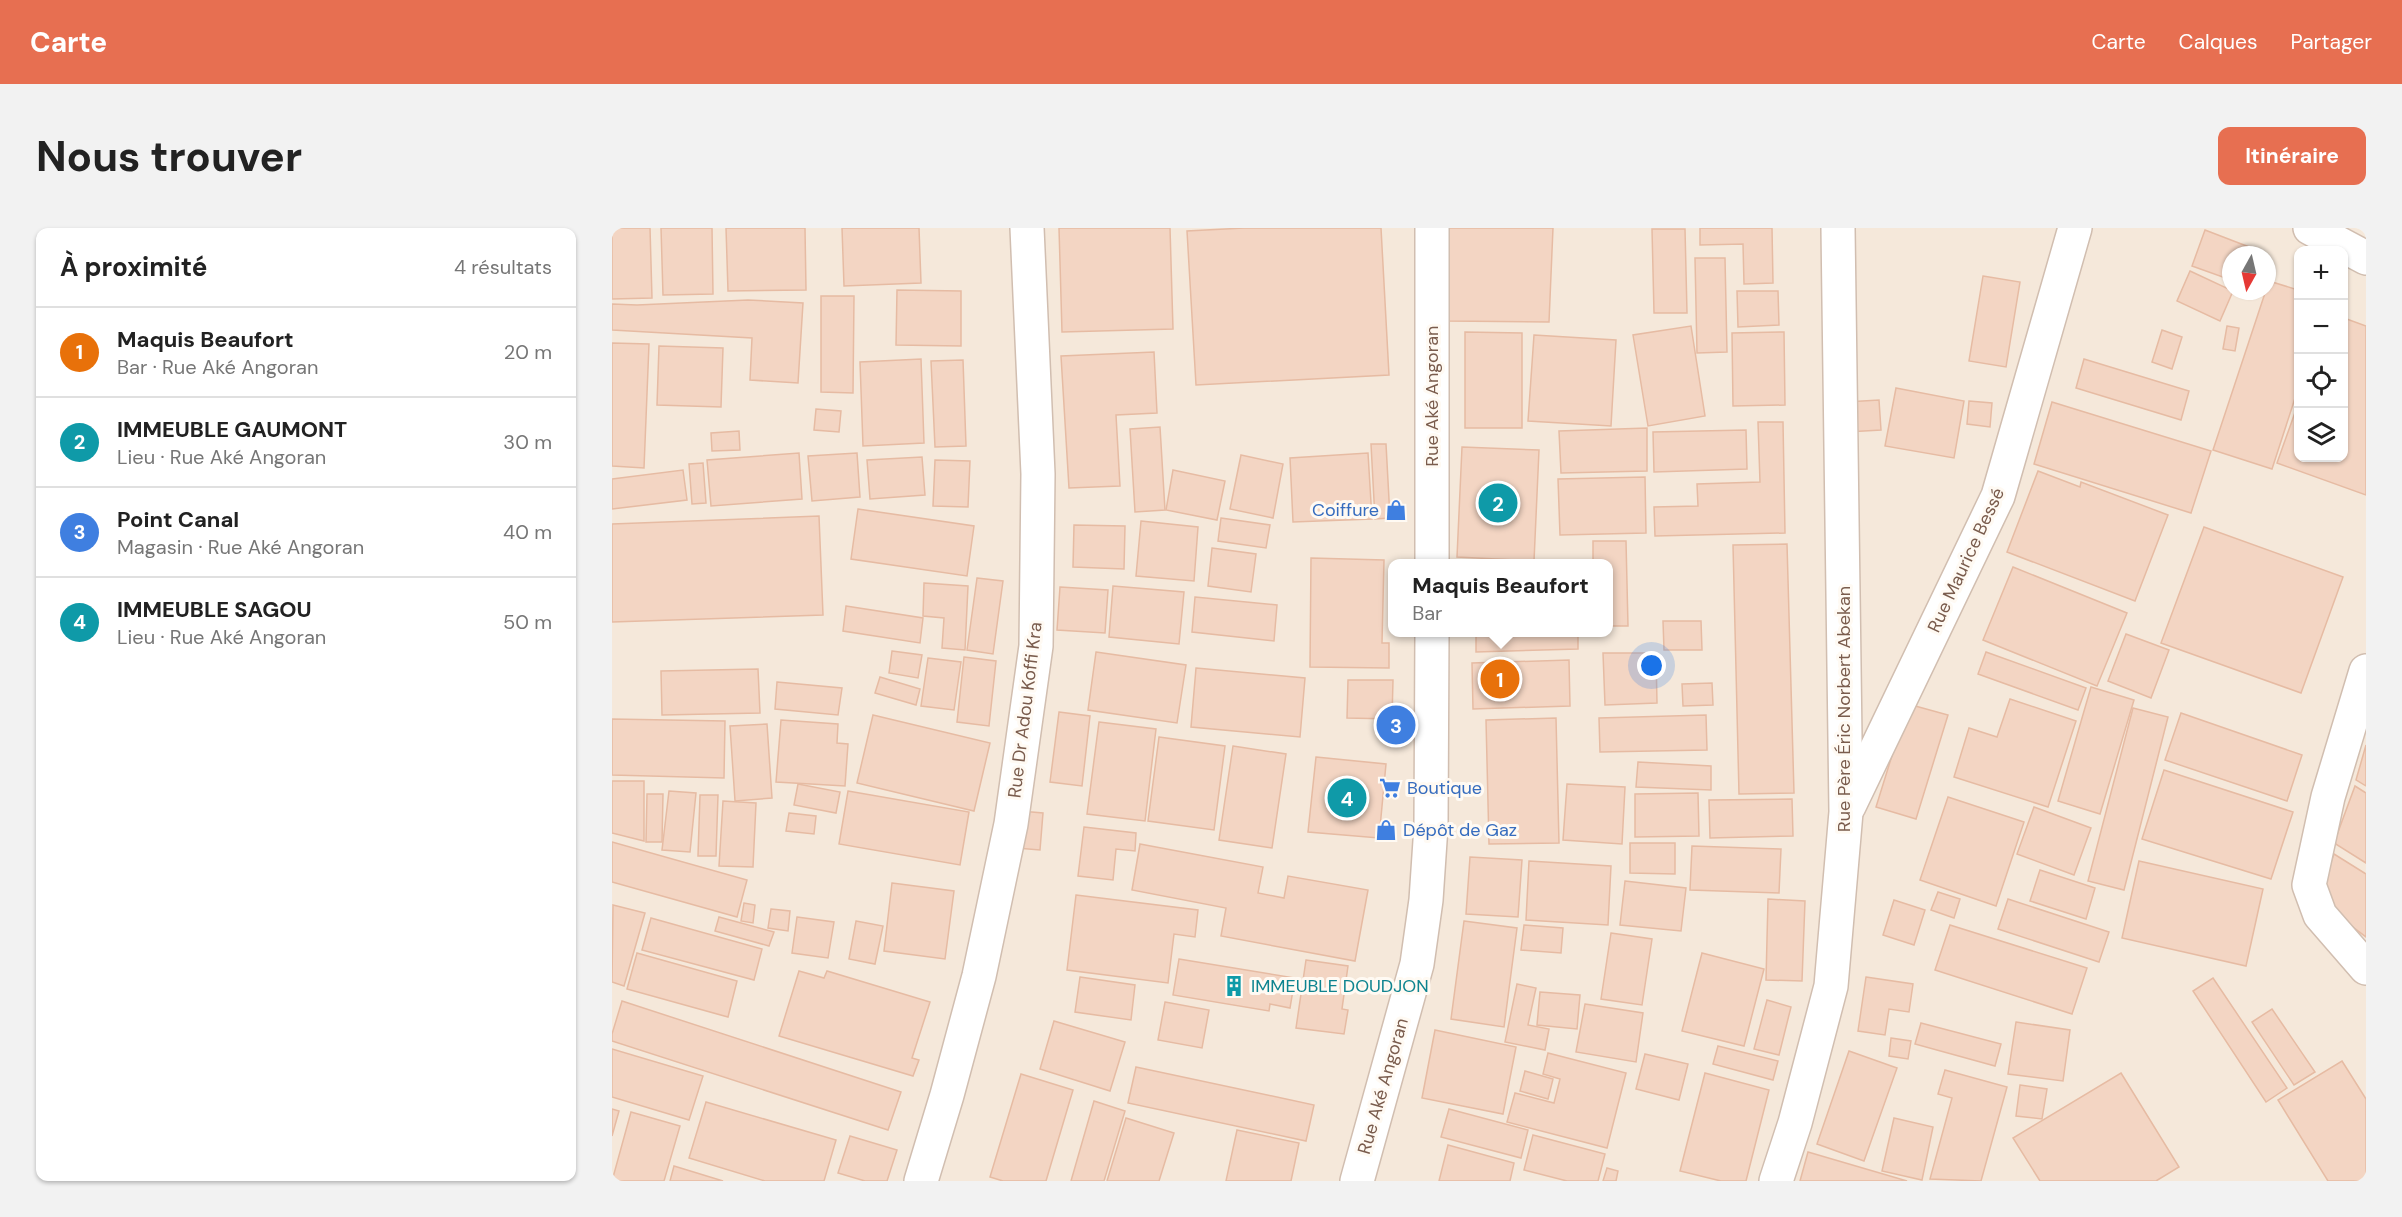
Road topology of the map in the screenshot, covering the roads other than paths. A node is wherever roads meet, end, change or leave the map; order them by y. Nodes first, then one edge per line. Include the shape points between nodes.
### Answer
1 (1027, 228) edge
2 (1432, 228) edge
3 (1838, 228) edge
4 (2075, 228) edge
5 (2310, 228) edge
6 (2366, 258) edge
7 (1432, 559) edge
8 (1431, 637) edge
9 (2366, 671) edge
10 (1846, 812) junction
11 (2366, 968) edge
12 (921, 1181) edge
13 (1357, 1181) edge
14 (1776, 1181) edge

1 - 12 street, Rue Dr Adou Koffi Kra via 1038,474 1036,646 1011,824 984,953
2 - 7 street, Rue Aké Angoran
3 - 10 street, Rue Père Éric Norbert Abekan
4 - 10 street, Rue Maurice Bessé via 1998,496
5 - 6 street
8 - 13 street, Rue Aké Angoran via 1431,826 1426,900 1417,964
9 - 11 street via 2328,797 2309,885 2320,915
10 - 14 street, Rue Père Éric Norbert Abekan via 1832,986

